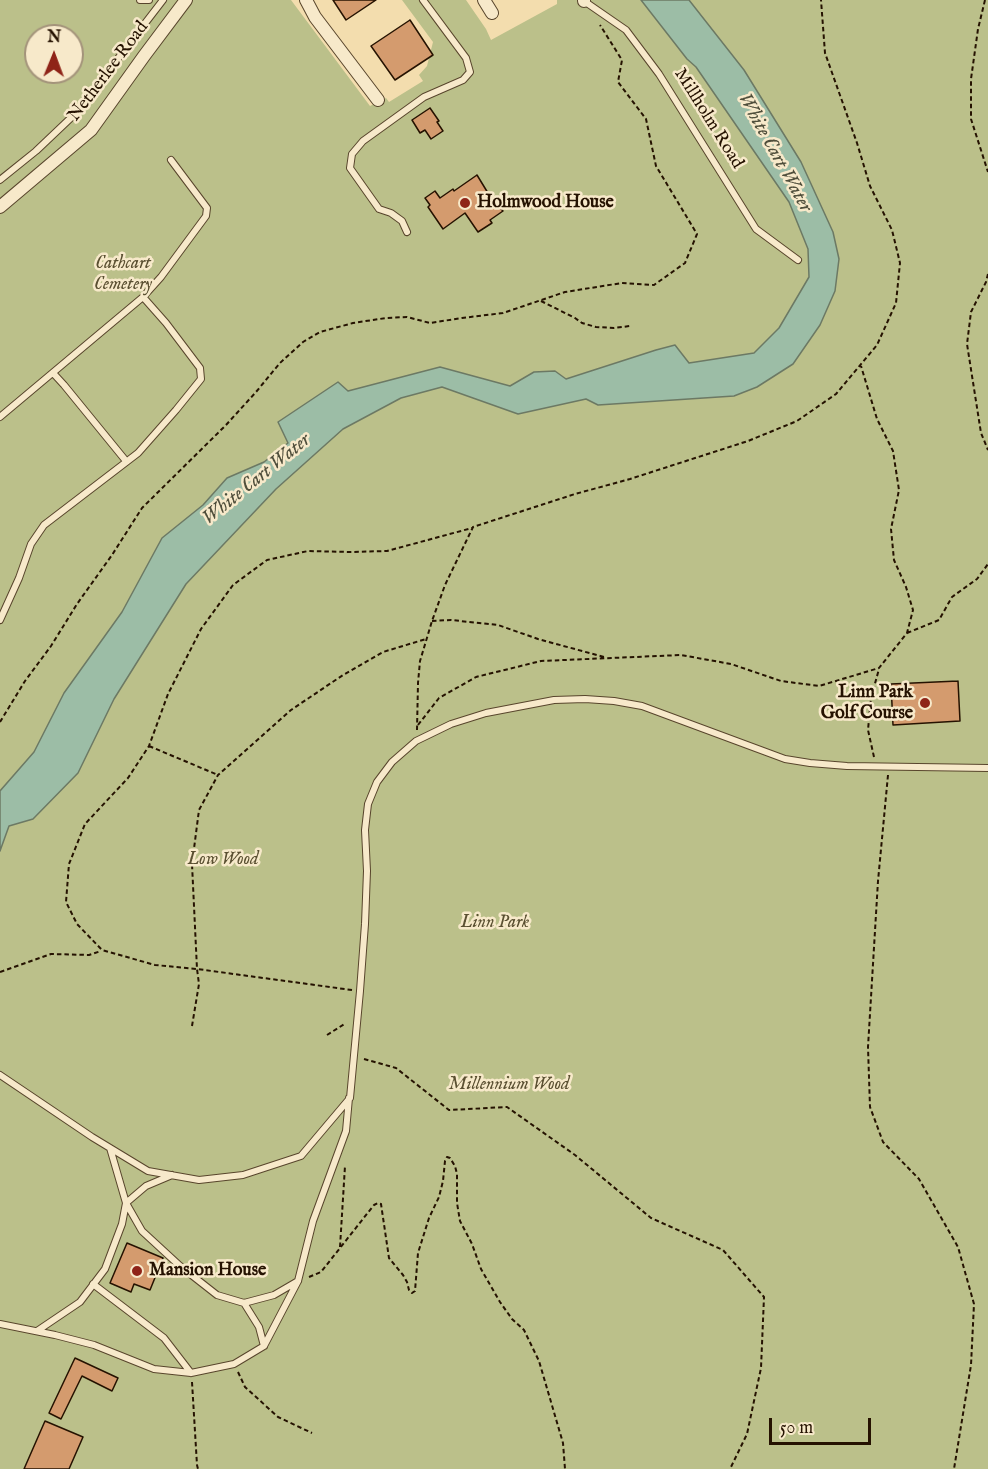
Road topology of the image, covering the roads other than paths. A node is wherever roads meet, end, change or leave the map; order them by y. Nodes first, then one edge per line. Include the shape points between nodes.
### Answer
1 (140, 0) edge
2 (148, 0) edge
3 (162, 0) edge
4 (186, 0) edge
5 (306, 0) edge
6 (423, 0) edge
7 (484, 0) edge
8 (584, 0) edge
9 (492, 13) dead end
10 (378, 100) dead end
11 (171, 160) dead end
12 (0, 180) edge
13 (0, 207) edge
14 (407, 232) dead end
15 (798, 260) dead end
16 (143, 297) junction
17 (52, 373) junction
18 (0, 417) edge
19 (126, 461) junction
20 (0, 620) edge
21 (988, 768) edge
22 (0, 1075) edge
23 (350, 1098) junction
24 (110, 1147) junction
25 (172, 1175) junction
26 (126, 1203) junction
27 (298, 1281) junction
28 (93, 1284) junction
29 (244, 1303) junction
30 (0, 1324) edge
31 (37, 1331) junction
32 (264, 1346) junction
33 (191, 1373) junction

1 - 2 lane
3 - 12 lane via 76,113
4 - 13 street, Netherlee Road via 91,130
5 - 10 street
6 - 14 lane via 466,58 470,72 463,80 424,97 363,141 352,154 350,168 379,209 402,221
7 - 9 street
8 - 15 lane, Millholm Road via 626,30 659,75 756,229
11 - 16 lane via 207,208 206,216
16 - 17 lane
16 - 19 lane via 200,368 201,379 138,453
17 - 18 lane
17 - 19 lane
19 - 20 lane via 44,525 31,544
21 - 23 lane via 847,766 785,759 642,706 585,699 554,700 486,713 416,741 376,782 368,804 365,924
22 - 24 lane
23 - 25 lane via 301,1156 243,1175 199,1180
23 - 27 lane via 346,1131 313,1221
24 - 25 lane via 148,1170
24 - 26 lane
25 - 26 lane via 146,1186
26 - 28 lane via 105,1269
26 - 29 lane via 142,1232 180,1266 217,1295
27 - 29 lane via 274,1295
27 - 32 lane
28 - 31 lane via 80,1302
28 - 33 lane via 164,1338
29 - 32 lane via 259,1327
30 - 31 lane
31 - 33 lane via 94,1345 154,1369
32 - 33 lane via 236,1363

